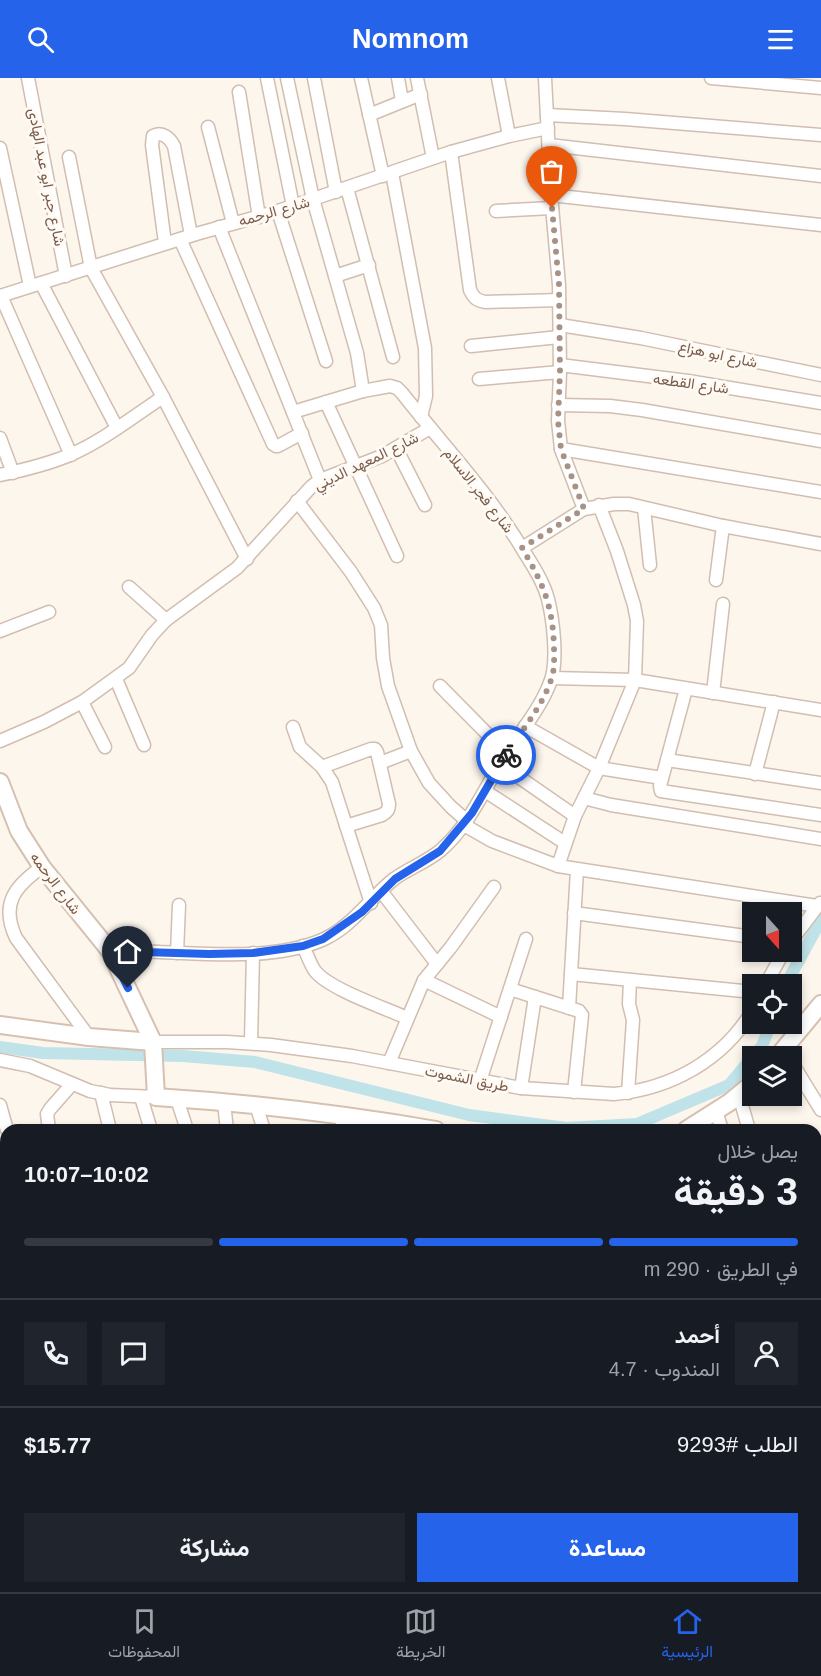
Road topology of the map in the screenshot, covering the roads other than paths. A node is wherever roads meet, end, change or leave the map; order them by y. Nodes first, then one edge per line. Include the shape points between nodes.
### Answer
1 (28, 78) edge
2 (267, 78) edge
3 (287, 78) edge
4 (314, 78) edge
5 (361, 78) edge
6 (398, 78) edge
7 (417, 78) edge
8 (498, 78) edge
9 (545, 78) edge
10 (711, 78) edge
11 (821, 88) edge
12 (238, 92) dead end
13 (421, 94) junction
14 (402, 102) junction
15 (369, 115) junction
16 (548, 122) junction
17 (208, 127) dead end
18 (821, 135) edge
19 (509, 136) junction
20 (549, 145) junction
21 (0, 148) edge
22 (451, 152) junction
23 (69, 157) dead end
24 (433, 158) junction
25 (388, 174) junction
26 (821, 176) edge
27 (342, 190) junction
28 (313, 199) junction
29 (552, 201) junction
30 (293, 206) junction
31 (496, 211) dead end
32 (278, 212) junction
33 (259, 217) junction
34 (233, 223) junction
35 (821, 225) edge
36 (219, 227) junction
37 (186, 237) junction
38 (165, 243) junction
39 (369, 265) junction
40 (91, 268) junction
41 (66, 276) junction
42 (335, 276) junction
43 (36, 285) junction
44 (0, 296) edge
45 (559, 300) junction
46 (560, 331) junction
47 (471, 346) dead end
48 (393, 357) dead end
49 (326, 361) dead end
50 (560, 369) junction
51 (821, 375) edge
52 (479, 379) dead end
53 (363, 391) junction
54 (163, 396) junction
55 (326, 402) junction
56 (821, 404) edge
57 (558, 405) junction
58 (293, 412) junction
59 (421, 417) junction
60 (117, 428) junction
61 (430, 428) junction
62 (302, 433) junction
63 (0, 438) edge
64 (821, 441) edge
65 (396, 448) junction
66 (561, 449) junction
67 (71, 455) junction
68 (357, 466) junction
69 (13, 472) junction
70 (0, 475) edge
71 (321, 480) junction
72 (821, 492) edge
73 (297, 501) junction
74 (425, 505) dead end
75 (599, 505) junction
76 (644, 507) junction
77 (584, 509) junction
78 (723, 526) junction
79 (821, 544) edge
80 (522, 548) junction
81 (397, 556) dead end
82 (247, 559) junction
83 (650, 565) dead end
84 (716, 579) dead end
85 (129, 587) dead end
86 (723, 604) dead end
87 (49, 612) dead end
88 (166, 620) junction
89 (0, 631) edge
90 (552, 678) junction
91 (116, 679) junction
92 (635, 680) junction
93 (440, 686) dead end
94 (686, 689) junction
95 (713, 693) junction
96 (82, 702) junction
97 (774, 702) junction
98 (821, 710) edge
99 (525, 726) junction
100 (293, 727) dead end
101 (0, 741) edge
102 (144, 745) dead end
103 (105, 747) dead end
104 (411, 751) junction
105 (503, 759) junction
106 (667, 760) junction
107 (380, 762) junction
108 (322, 767) junction
109 (599, 768) junction
110 (755, 774) junction
111 (662, 778) junction
112 (0, 782) edge
113 (821, 783) edge
114 (485, 791) junction
115 (584, 798) junction
116 (778, 809) junction
117 (821, 815) edge
118 (575, 816) junction
119 (465, 823) junction
120 (346, 826) junction
121 (776, 832) junction
122 (821, 839) edge
123 (565, 843) junction
124 (558, 866) junction
125 (42, 867) junction
126 (577, 870) junction
127 (494, 887) dead end
128 (381, 891) junction
129 (371, 903) junction
130 (819, 904) edge
131 (179, 905) dead end
132 (574, 913) junction
133 (802, 927) edge
134 (742, 936) edge
135 (526, 939) dead end
136 (303, 946) junction
137 (110, 951) junction
138 (177, 953) junction
139 (253, 953) junction
140 (437, 964) junction
141 (571, 974) junction
142 (424, 980) junction
143 (630, 980) junction
144 (510, 989) junction
145 (742, 991) edge
146 (535, 997) junction
147 (569, 1008) junction
148 (819, 1010) edge
149 (501, 1017) junction
150 (407, 1018) junction
151 (1, 1024) edge
152 (742, 1028) edge
153 (90, 1037) junction
154 (251, 1043) junction
155 (154, 1046) junction
156 (792, 1046) edge
157 (0, 1060) edge
158 (389, 1063) junction
159 (480, 1081) junction
160 (802, 1082) edge
161 (72, 1084) junction
162 (521, 1088) junction
163 (574, 1092) junction
164 (742, 1092) edge
165 (628, 1093) junction
166 (101, 1094) junction
167 (739, 1095) junction
168 (148, 1097) junction
169 (177, 1099) junction
170 (224, 1103) junction
171 (0, 1105) edge
172 (256, 1106) junction
173 (821, 1110) edge
174 (717, 1111) junction
175 (342, 1122) edge
176 (5, 1124) edge
177 (48, 1124) edge
178 (108, 1124) edge
179 (150, 1124) edge
180 (185, 1124) edge
181 (226, 1124) edge
182 (262, 1124) edge
183 (366, 1124) edge
184 (695, 1124) edge
185 (720, 1124) edge
186 (746, 1124) edge

1 - 41 street, شارع جبر ابو عبد الهادى
2 - 30 street
3 - 28 street
4 - 27 street
5 - 15 street
6 - 14 street
7 - 13 street
8 - 19 street
9 - 16 street
10 - 11 street
12 - 33 street
13 - 14 street
13 - 24 street
14 - 15 street
15 - 25 street
16 - 18 street, شارع الرحمه via 625,119
16 - 19 street, شارع الرحمه
16 - 20 street
17 - 34 street
19 - 22 street, شارع الرحمه
20 - 26 street
20 - 29 street
21 - 43 street
22 - 24 street, شارع الرحمه
22 - 45 street via 473,297 485,302
23 - 40 street
24 - 25 street, شارع الرحمه
25 - 27 street, شارع الرحمه
25 - 59 street via 424,348 426,389
27 - 28 street, شارع الرحمه
27 - 39 street
28 - 30 street, شارع الرحمه
28 - 42 street
29 - 31 street
29 - 35 street
29 - 45 street
30 - 32 street, شارع الرحمه
32 - 33 street, شارع الرحمه
32 - 49 street
33 - 34 street, شارع الرحمه
34 - 36 street, شارع الرحمه
36 - 37 street, شارع الرحمه
36 - 58 street
37 - 38 street, شارع الرحمه
37 - 38 street via 174,146 168,137 156,135 152,145
37 - 62 street via 273,444 276,447
38 - 40 street, شارع الرحمه
39 - 42 street
39 - 48 street
40 - 41 street, شارع الرحمه
40 - 54 street
41 - 43 street, شارع الرحمه
42 - 53 street via 357,353
43 - 44 street, شارع الرحمه
43 - 60 street
44 - 67 street
45 - 46 street
46 - 47 street, شارع ابو هزاع
46 - 50 street
46 - 51 street, شارع ابو هزاع via 615,333
50 - 52 street, شارع القطعه
50 - 56 street, شارع القطعه via 688,381
50 - 57 street
53 - 55 street, شارع فجر الاسلام
53 - 59 street, شارع فجر الاسلام via 397,388
54 - 60 street
54 - 82 street
55 - 58 street, شارع فجر الاسلام
55 - 68 street
57 - 64 street via 642,410
57 - 66 street
58 - 62 street
59 - 61 street, شارع فجر الاسلام
60 - 67 street
61 - 65 street, شارع المعهد الديني
61 - 80 street, شارع فجر الاسلام via 478,484
62 - 71 street
63 - 69 street
65 - 68 street, شارع المعهد الديني
65 - 74 street
66 - 72 street
66 - 77 street
67 - 69 street
68 - 71 street, شارع المعهد الديني
68 - 81 street
69 - 70 street
71 - 73 street, شارع المعهد الديني
73 - 82 street, شارع المعهد الديني
73 - 104 street via 351,572 379,618 388,686
75 - 76 street
75 - 77 street
75 - 92 street via 634,605
76 - 78 street
76 - 83 street
77 - 80 street
78 - 79 street
78 - 84 street
80 - 90 street, شارع فجر الاسلام via 548,599 554,635
82 - 88 street, شارع المعهد الديني
85 - 88 street
86 - 95 street
87 - 89 street
88 - 91 street, شارع المعهد الديني
90 - 92 street
90 - 99 street, شارع فجر الاسلام
91 - 96 street, شارع المعهد الديني
91 - 102 street
92 - 94 street
92 - 109 street
93 - 105 street
94 - 95 street
94 - 106 street
95 - 97 street
96 - 101 street, شارع المعهد الديني
96 - 103 street
97 - 98 street
97 - 110 street
99 - 105 street, شارع فجر الاسلام
99 - 109 street
100 - 108 street via 300,747
104 - 107 street
104 - 119 street via 429,783
105 - 114 street, شارع فجر الاسلام
105 - 118 street
106 - 110 street
106 - 111 street
107 - 108 street via 375,749 371,749
107 - 120 street via 389,809
108 - 120 street via 332,782
109 - 111 street
109 - 115 street
110 - 113 street
111 - 116 street via 660,789 666,793
112 - 125 street, شارع الرحمه via 19,831
114 - 119 street, شارع فجر الاسلام
114 - 123 street
115 - 118 street
115 - 121 street
116 - 117 street
116 - 121 street
118 - 123 street
119 - 124 street via 492,841
119 - 128 street, شارع فجر الاسلام via 440,851
120 - 129 street
121 - 122 street
123 - 124 street
124 - 126 street
125 - 137 street, شارع الرحمه
125 - 153 street via 14,890 8,899 7,919 16,938
126 - 130 street
126 - 132 street
127 - 140 street
128 - 129 street, شارع فجر الاسلام
128 - 140 street
129 - 136 street, شارع فجر الاسلام via 331,934
130 - 133 street
131 - 138 street
132 - 134 street
132 - 141 street
135 - 144 street
136 - 139 street, شارع فجر الاسلام
136 - 150 street via 317,974 332,985
137 - 138 street, شارع فجر الاسلام
137 - 155 street, شارع الرحمه
138 - 139 street, شارع فجر الاسلام
139 - 154 street
140 - 142 street
141 - 143 street
141 - 147 street
142 - 149 street
142 - 150 street
143 - 145 street
143 - 165 street via 633,1020
144 - 146 street
144 - 149 street
146 - 147 street
146 - 162 street
147 - 163 street via 579,1011 583,1019
148 - 156 street
149 - 159 street
150 - 158 street
151 - 153 street
152 - 165 street, طريق الشموت via 693,1069
153 - 155 street
154 - 155 street, طريق الشموت
154 - 158 street, طريق الشموت
155 - 168 street via 155,1077
157 - 161 street via 30,1066
158 - 159 street, طريق الشموت
159 - 162 street, طريق الشموت
160 - 173 street
161 - 166 street
161 - 177 street via 47,1114
162 - 163 street, طريق الشموت
163 - 165 street, طريق الشموت
164 - 167 street
166 - 168 street
166 - 178 street
167 - 174 street
167 - 186 street
168 - 169 street
168 - 179 street
169 - 170 street
169 - 180 street
170 - 172 street
170 - 181 street
171 - 176 street
172 - 175 street
172 - 182 street
174 - 184 street
174 - 185 street
175 - 183 street

